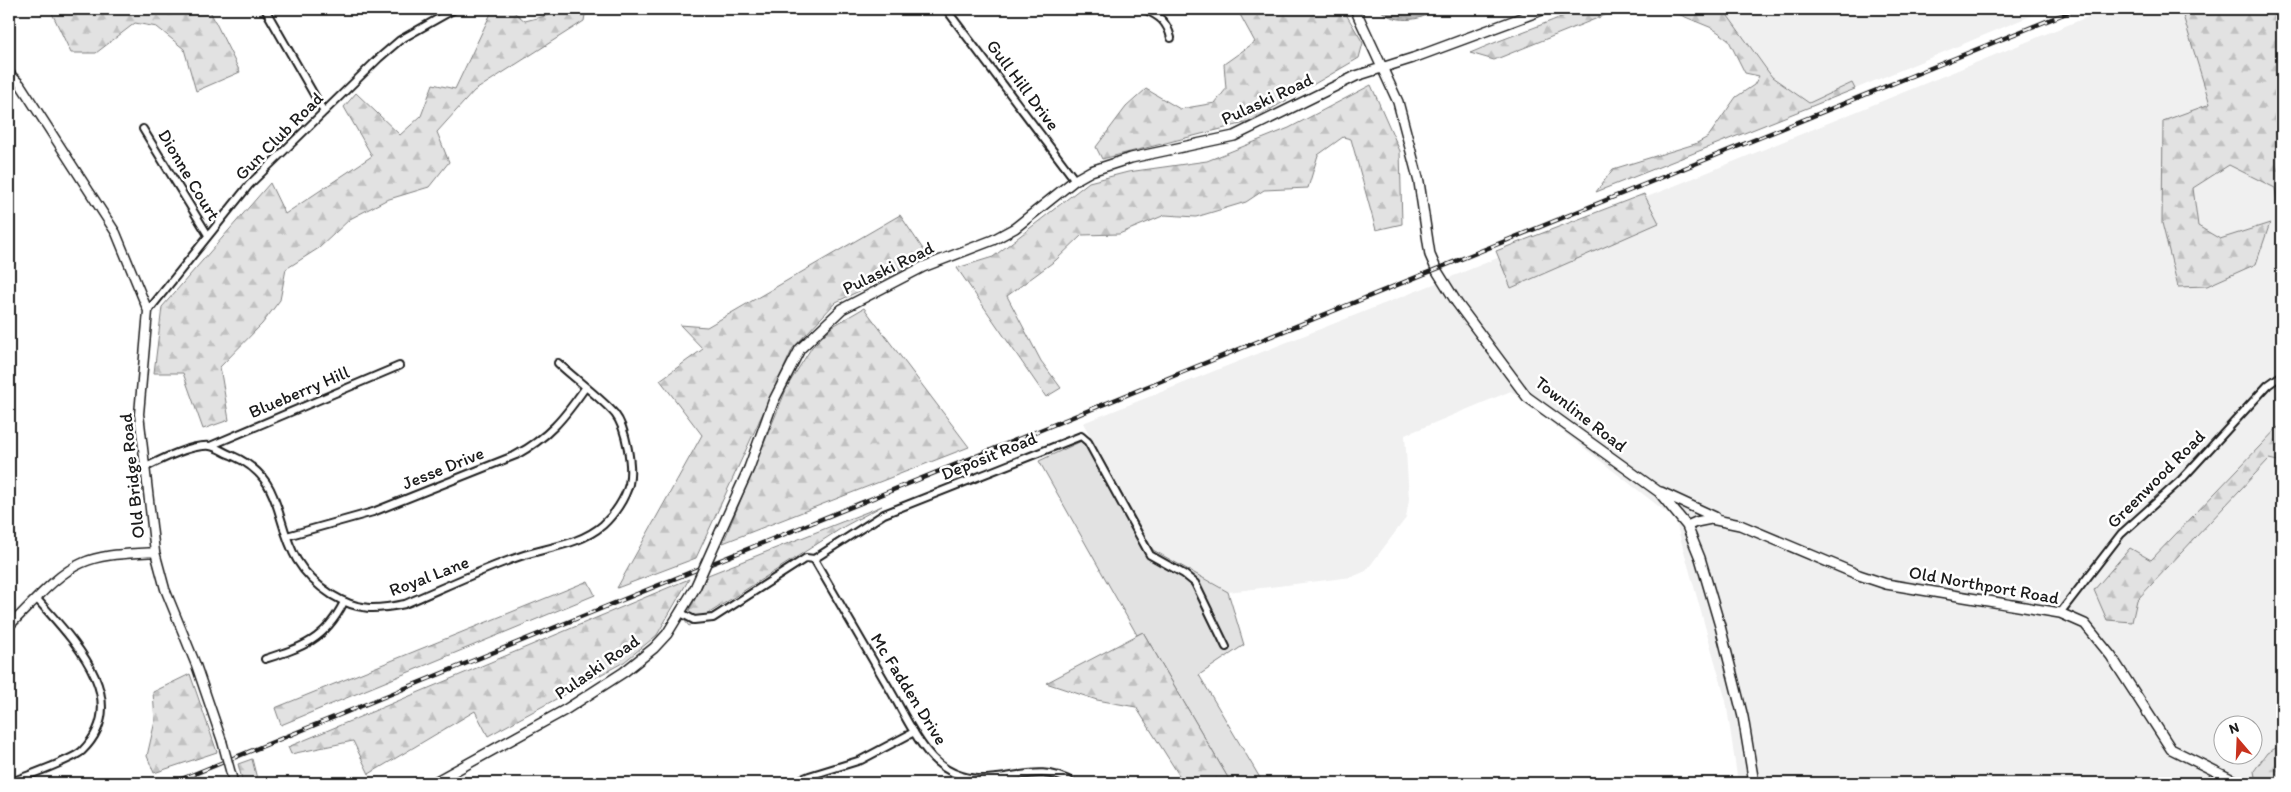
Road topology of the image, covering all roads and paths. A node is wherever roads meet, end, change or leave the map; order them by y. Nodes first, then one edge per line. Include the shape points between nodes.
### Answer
1 (265, 9) edge
2 (455, 9) edge
3 (946, 9) edge
4 (1144, 9) edge
5 (1355, 9) edge
6 (1545, 9) edge
7 (1171, 38) dead end
8 (1383, 68) junction
9 (9, 73) edge
10 (324, 112) junction
11 (144, 129) dead end
12 (1075, 180) junction
13 (208, 235) junction
14 (148, 311) junction
15 (558, 363) dead end
16 (399, 366) dead end
17 (2282, 375) edge
18 (585, 388) junction
19 (210, 446) junction
20 (146, 467) junction
21 (1659, 492) junction
22 (1720, 520) junction
23 (1687, 526) junction
24 (287, 536) junction
25 (155, 552) junction
26 (814, 559) junction
27 (37, 599) junction
28 (344, 602) junction
29 (681, 613) junction
30 (2060, 613) junction
31 (9, 626) edge
32 (1226, 647) dead end
33 (265, 659) dead end
34 (914, 732) junction
35 (233, 782) edge
36 (9, 783) edge
37 (433, 783) edge
38 (792, 783) edge
39 (1073, 783) edge
40 (1754, 783) edge
41 (2239, 783) edge

1 - 10 street
2 - 10 street, Gun Club Road via 400,40
3 - 12 street, Gull Hill Drive
4 - 7 street via 1166,22
5 - 8 main road, Townline Road
6 - 8 main road, Pulaski Road
8 - 12 main road, Pulaski Road via 1326,89 1234,136 1131,158 1090,171
8 - 21 main road, Townline Road via 1398,102 1419,182 1430,255 1457,303 1527,397
9 - 14 street, Old Bridge Road via 20,84 116,233
10 - 13 street, Gun Club Road via 249,185
11 - 13 street, Dionne Court
12 - 29 main road, Pulaski Road, bridge via 1015,228 923,267 842,309 800,349 773,402 749,468
13 - 14 street, Gun Club Road
14 - 20 street, Old Bridge Road via 139,414
15 - 18 street, Royal Lane
16 - 19 street, Blueberry Hill
17 - 30 street, Greenwood Road via 2181,480 2121,534
18 - 24 street, Jesse Drive via 556,426 516,455 373,512
18 - 28 street, Royal Lane via 616,415 630,458 629,484 619,507 603,525 567,544 520,556 405,604 362,609
19 - 20 street via 174,453
19 - 24 street, Royal Lane via 246,461 266,481
20 - 25 street, Old Bridge Road
21 - 22 main road, Old Northport Road
21 - 23 main road, Townline Road
22 - 23 main road, Old Northport Road via 1704,520
22 - 30 main road, Old Northport Road via 1886,584
23 - 40 main road, Townline Road via 1700,558 1722,636 1743,717
24 - 28 street, Royal Lane via 307,575
25 - 27 street via 82,562
25 - 35 street, Old Bridge Road, bridge via 164,589 196,665
26 - 29 street, Deposit Road via 806,558 713,618 694,620
26 - 32 street, Deposit Road via 884,514 1081,436 1088,442 1150,556 1194,583
26 - 34 street, Mc Fadden Drive
27 - 31 street
27 - 36 street via 86,658 97,679 102,698 102,718 81,753
28 - 33 street via 331,624 314,640
29 - 37 main road, Pulaski Road via 661,641 624,672 565,710
30 - 41 main road, Old Northport Road via 2085,624 2111,656 2171,749
34 - 38 street via 861,760
34 - 39 street, Mc Fadden Drive via 937,762 962,776 980,780 1032,772 1049,773

